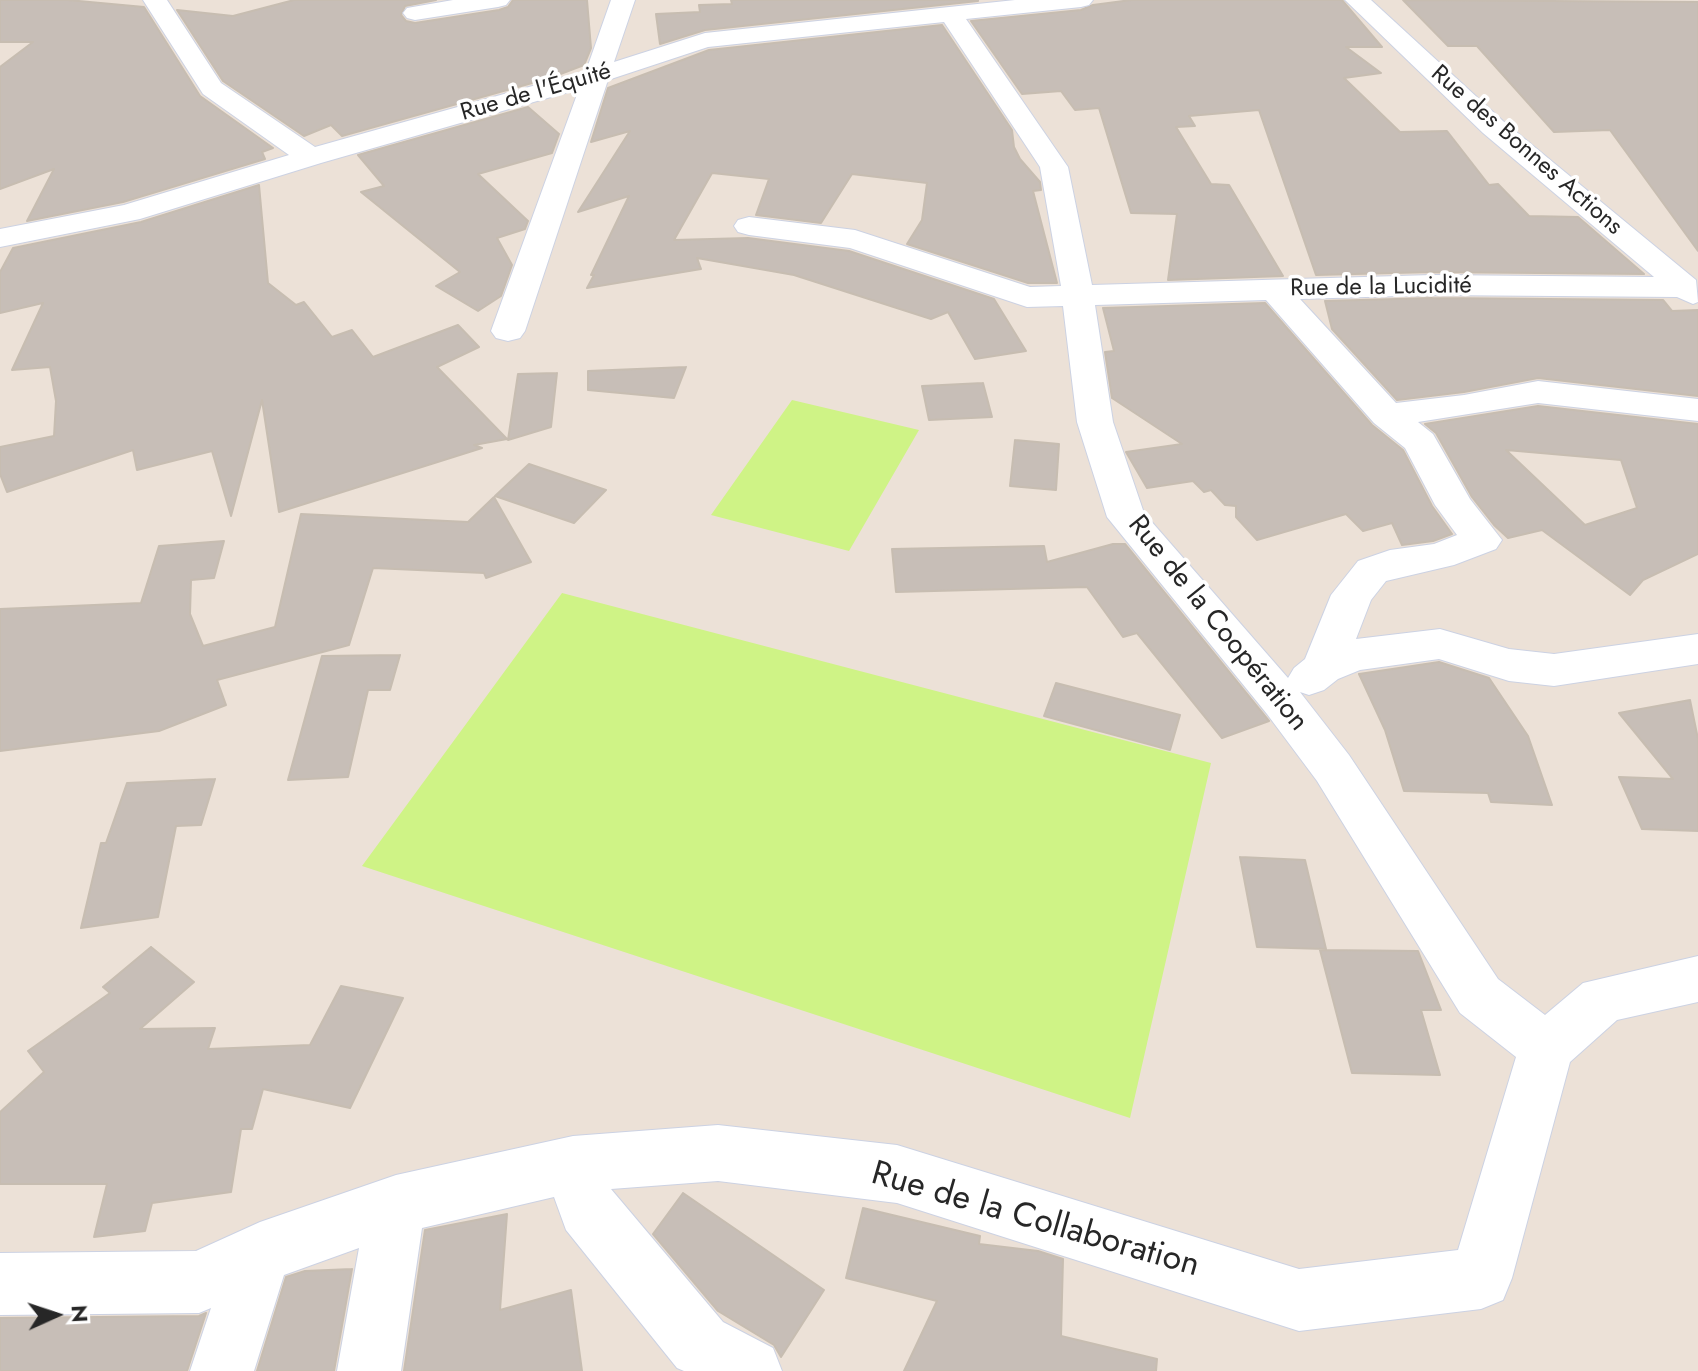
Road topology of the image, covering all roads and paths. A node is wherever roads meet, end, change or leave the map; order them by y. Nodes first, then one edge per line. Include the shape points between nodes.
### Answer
1 (155, 0) edge
2 (498, 0) edge
3 (623, 0) edge
4 (1081, 0) edge
5 (1357, 0) edge
6 (988, 5) edge
7 (415, 13) dead end
8 (950, 13) junction
9 (596, 76) junction
10 (311, 157) junction
11 (749, 226) dead end
12 (0, 238) edge
13 (1276, 291) junction
14 (1692, 292) edge
15 (1078, 296) junction
16 (508, 331) dead end
17 (1698, 410) edge
18 (1387, 415) junction
19 (1698, 649) edge
20 (1323, 668) junction
21 (1283, 702) junction
22 (1698, 979) edge
23 (1546, 1048) junction
24 (573, 1164) junction
25 (396, 1205) junction
26 (260, 1253) junction
27 (0, 1284) edge
28 (222, 1371) edge
29 (369, 1371) edge
30 (750, 1371) edge

1 - 10 street via 212,88
2 - 7 street
3 - 9 street
4 - 6 street, Rue de l'Équité
5 - 14 street, Rue des Bonnes Actions via 1493,127
6 - 8 street, Rue de l'Équité
8 - 9 street, Rue de l'Équité via 705,40
8 - 15 street, Rue de la Coopération via 1054,167
9 - 10 street, Rue de l'Équité
9 - 16 street
10 - 12 street, Rue de l'Équité via 129,213
11 - 15 street, Rue de la Lucidité via 855,239 1027,297
13 - 14 street, Rue de la Lucidité via 1432,285
13 - 15 street, Rue de la Lucidité
13 - 18 street
15 - 21 street, Rue de la Coopération via 1095,422 1126,517
17 - 18 street via 1538,392
18 - 20 street via 1420,442 1454,505 1482,540 1440,556 1372,571 1352,595
19 - 20 street via 1554,670 1509,665 1440,644 1353,655
20 - 21 street
21 - 23 street, Rue de la Coopération via 1333,768 1479,996
22 - 23 street via 1602,1000
23 - 24 street, Rue de la Collaboration via 1481,1278 1299,1300 897,1174 718,1153
24 - 25 street, Rue de la Collaboration
24 - 30 street via 587,1209 700,1345
25 - 26 street, Rue de la Collaboration
25 - 29 street
26 - 27 street, Rue de la Collaboration via 199,1282
26 - 28 street

